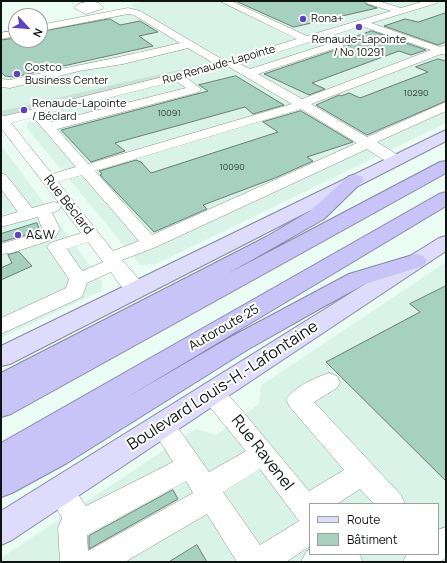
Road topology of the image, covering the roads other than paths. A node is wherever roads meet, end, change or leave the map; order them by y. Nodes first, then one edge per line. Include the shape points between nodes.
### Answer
1 (224, 1) edge
2 (369, 1) edge
3 (426, 2) edge
4 (402, 13) junction
5 (361, 23) junction
6 (48, 26) edge
7 (323, 35) junction
8 (306, 40) junction
9 (190, 44) junction
10 (444, 50) edge
11 (228, 64) junction
12 (249, 73) junction
13 (178, 77) junction
14 (5, 84) edge
15 (1, 94) edge
16 (301, 104) junction
17 (446, 106) edge
18 (36, 113) junction
19 (2, 120) edge
20 (48, 127) junction
21 (446, 134) edge
22 (366, 142) junction
23 (396, 160) junction
24 (446, 166) edge
25 (85, 169) junction
26 (1, 178) edge
27 (48, 180) junction
28 (355, 180) junction
29 (446, 198) edge
30 (66, 203) junction
31 (35, 212) junction
32 (1, 222) edge
33 (92, 235) junction
34 (150, 242) junction
35 (446, 242) edge
36 (56, 247) junction
37 (1, 249) edge
38 (1, 259) edge
39 (112, 261) junction
40 (416, 261) junction
41 (76, 285) junction
42 (136, 289) junction
43 (91, 311) junction
44 (1, 328) edge
45 (1, 356) edge
46 (329, 382) dead end
47 (1, 384) edge
48 (212, 393) junction
49 (1, 406) edge
50 (162, 425) junction
51 (263, 454) junction
52 (1, 458) edge
53 (190, 466) junction
54 (363, 473) junction
55 (1, 483) edge
56 (60, 490) junction
57 (208, 492) junction
58 (322, 503) edge
59 (391, 503) edge
60 (309, 511) edge
61 (309, 513) edge
62 (81, 523) junction
63 (1, 529) edge
64 (326, 555) edge
65 (428, 555) edge
66 (75, 562) edge
67 (97, 562) edge
68 (254, 562) edge
69 (260, 562) edge
70 (316, 562) edge
71 (418, 562) edge

1 - 8 street
2 - 4 street
3 - 4 street, Rue Renaude-Lapointe
4 - 5 street, Rue Renaude-Lapointe
5 - 7 street, Rue Renaude-Lapointe
5 - 10 street
6 - 9 street via 128,11 137,13
7 - 8 street, Rue Renaude-Lapointe
7 - 12 street via 344,42
8 - 11 street, Rue Renaude-Lapointe
9 - 11 street
9 - 14 street via 123,61
10 - 16 street
11 - 12 street
11 - 13 street, Rue Renaude-Lapointe
12 - 16 street
13 - 18 street, Rue Renaude-Lapointe
13 - 20 street via 195,89
14 - 15 street
16 - 22 street
16 - 25 street
17 - 22 street
18 - 19 street, Rue Renaude-Lapointe
18 - 20 street
19 - 27 street, Rue Béclard
20 - 25 street
21 - 23 main road
22 - 23 street
22 - 34 street via 361,147
23 - 28 main road
24 - 49 highway
25 - 27 street
25 - 34 street
26 - 31 street
27 - 30 street, Rue Béclard
28 - 42 main road
28 - 47 highway via 317,215 272,241
29 - 52 highway, Autoroute 25
30 - 31 street
30 - 33 street, Rue Béclard
31 - 32 street
31 - 37 street via 49,222 51,229 48,235
33 - 36 street
33 - 39 street, Rue Béclard
34 - 39 street
35 - 40 main road, Boulevard Louis-H.-Lafontaine
36 - 38 street via 23,251
36 - 41 street
39 - 41 street
39 - 42 street, Rue Béclard
40 - 48 main road, Boulevard Louis-H.-Lafontaine
40 - 55 highway via 357,278 245,340 57,454
41 - 43 street
41 - 44 street
42 - 43 main road
43 - 45 main road
46 - 54 street via 298,400
48 - 50 main road, Boulevard Louis-H.-Lafontaine
48 - 51 street, Rue Ravenel
50 - 53 street
50 - 56 main road, Boulevard Louis-H.-Lafontaine
51 - 57 street
51 - 60 street, Rue Ravenel
53 - 57 street
53 - 62 street
54 - 58 street
54 - 59 street
56 - 62 street
56 - 63 main road, Boulevard Louis-H.-Lafontaine
57 - 67 street
57 - 68 street
61 - 69 street
62 - 66 street via 72,528
64 - 70 street
65 - 71 street

